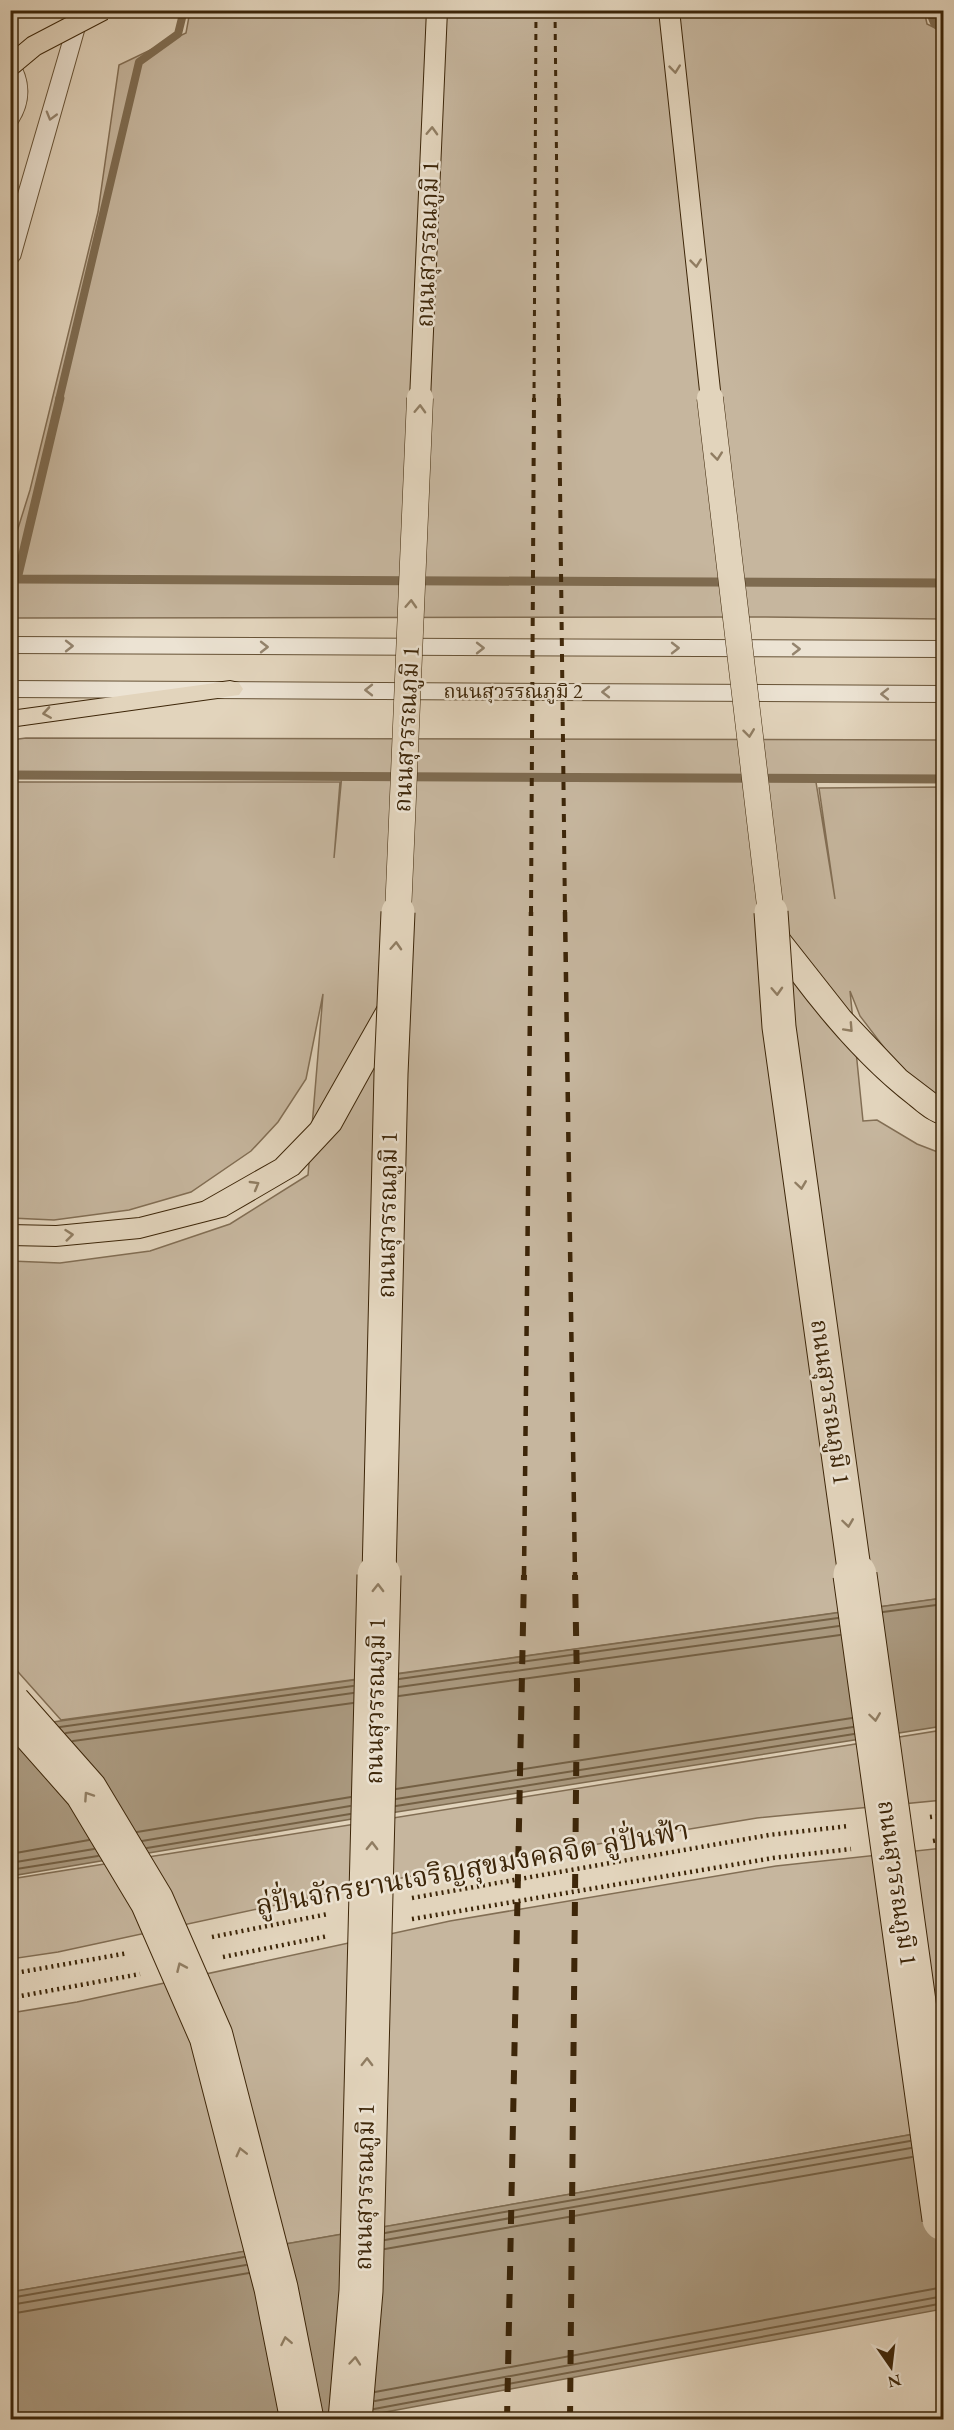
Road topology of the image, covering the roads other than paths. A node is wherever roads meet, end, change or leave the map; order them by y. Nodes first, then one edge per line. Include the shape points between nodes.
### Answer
1 (81, 10) edge
2 (103, 10) edge
3 (438, 10) edge
4 (669, 10) edge
5 (67, 59) junction
6 (10, 63) edge
7 (10, 120) edge
8 (10, 258) edge
9 (10, 645) edge
10 (944, 650) edge
11 (10, 689) edge
12 (230, 689) junction
13 (944, 694) edge
14 (10, 719) edge
15 (773, 933) junction
16 (394, 1004) junction
17 (944, 1116) edge
18 (10, 1235) edge
19 (10, 1705) edge
20 (944, 2219) edge
21 (302, 2420) edge
22 (350, 2420) edge

1 - 5 street
2 - 6 highway, bridge
16 -> 3 highway, ถนนสุวรรณภูมิ 1, bridge
4 -> 15 highway, ถนนสุวรรณภูมิ 1, bridge
5 - 6 street
5 -> 8 street
6 - 7 street via 19,75 19,96
9 -> 10 street, ถนนสุวรรณภูมิ 2
11 - 12 street, ถนนสุวรรณภูมิ 2
13 -> 12 street, ถนนสุวรรณภูมิ 2
12 -> 14 highway
15 -> 17 highway via 839,1018 879,1061
15 -> 20 highway, ถนนสุวรรณภูมิ 1, bridge via 781,1039
18 -> 16 highway via 56,1236 140,1228 214,1209 287,1167 324,1129
22 -> 16 highway, ถนนสุวรรณภูมิ 1, bridge via 361,2291
21 -> 19 highway, bridge via 276,2288 212,2036 152,1900 86,1791

